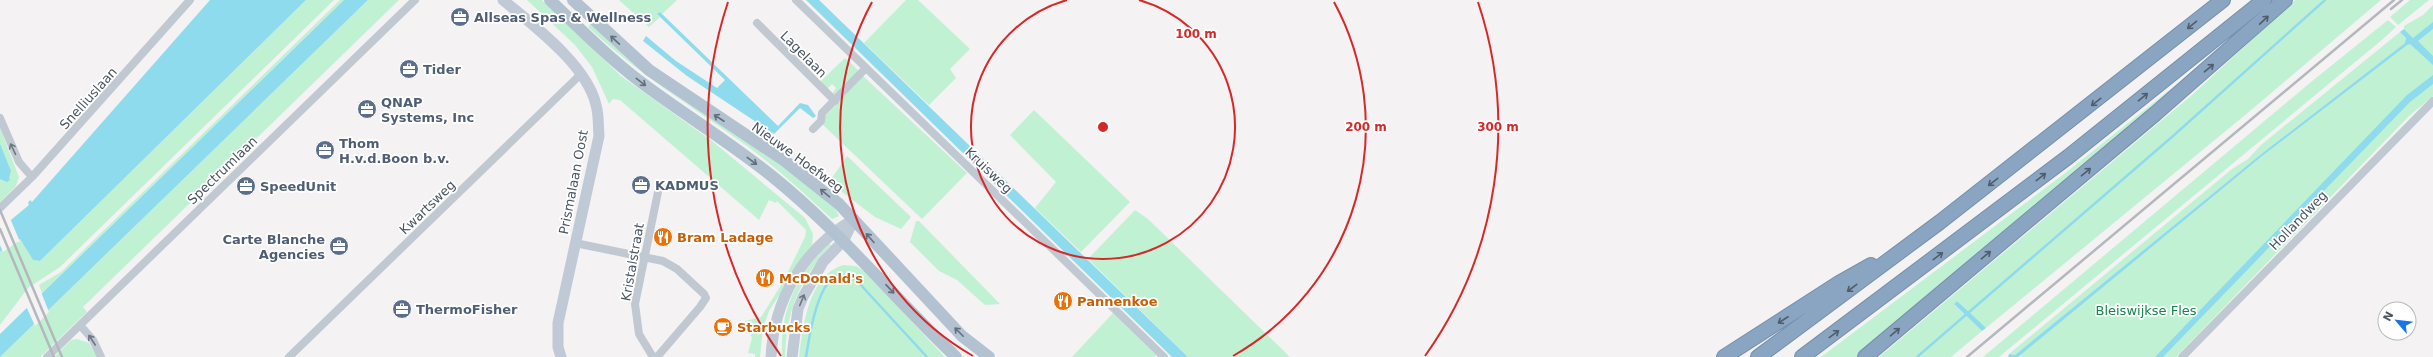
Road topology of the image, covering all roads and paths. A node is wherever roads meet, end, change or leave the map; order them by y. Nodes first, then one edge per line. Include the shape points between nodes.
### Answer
1 (190, 0) edge
2 (415, 0) edge
3 (503, 0) edge
4 (550, 0) edge
5 (573, 0) edge
6 (796, 0) edge
7 (2223, 0) edge
8 (2264, 0) edge
9 (2285, 0) edge
10 (757, 23) dead end
11 (866, 68) junction
12 (581, 74) junction
13 (835, 101) junction
14 (2433, 101) edge
15 (0, 118) edge
16 (813, 129) dead end
17 (32, 177) junction
18 (658, 192) dead end
19 (0, 208) edge
20 (854, 219) junction
21 (834, 231) junction
22 (844, 240) junction
23 (1917, 240) junction
24 (575, 243) junction
25 (644, 258) junction
26 (80, 325) junction
27 (47, 357) edge
28 (101, 357) edge
29 (289, 357) edge
30 (561, 357) edge
31 (653, 357) edge
32 (657, 357) edge
33 (771, 357) edge
34 (792, 357) edge
35 (956, 357) edge
36 (989, 357) edge
37 (1164, 357) edge
38 (1724, 357) edge
39 (1758, 357) edge
40 (1802, 357) edge
41 (1865, 357) edge
42 (2182, 357) edge

1 - 17 street, Snelliuslaan
2 - 26 street, Spectrumlaan
3 - 12 street, Prismalaan Oost via 538,29
4 -> 21 main road via 642,83 710,129 773,177
20 -> 5 main road, Nieuwe Hoefweg via 812,181 649,70
6 - 11 street, Kruisweg
7 -> 23 highway
40 -> 8 highway via 2056,166
41 -> 9 highway via 2155,114
10 - 13 street, Lagelaan
11 - 13 street
11 - 37 street, Kruisweg
12 - 24 street, Prismalaan Oost via 596,105 599,136
12 - 29 street, Kwartsweg
13 - 16 street via 822,113 821,121
14 - 42 street, Hollandweg
17 -> 15 street via 19,162
17 - 19 street, Snelliuslaan
18 - 25 street, Kristalstraat
20 - 21 street
20 - 22 street
36 -> 20 main road, Nieuwe Hoefweg via 962,336
21 - 22 main road
21 - 33 street via 786,290 775,322
34 -> 22 street via 798,309 803,297 823,262
22 -> 35 main road
23 -> 38 highway via 1839,283
23 -> 39 highway
24 - 25 street
24 - 30 street, Prismalaan Oost via 558,323
25 - 31 street, Kristalstraat via 635,304 636,320 638,334
25 - 32 street via 663,261 670,265 706,298
26 - 27 street, Spectrumlaan
28 -> 26 street via 93,340

